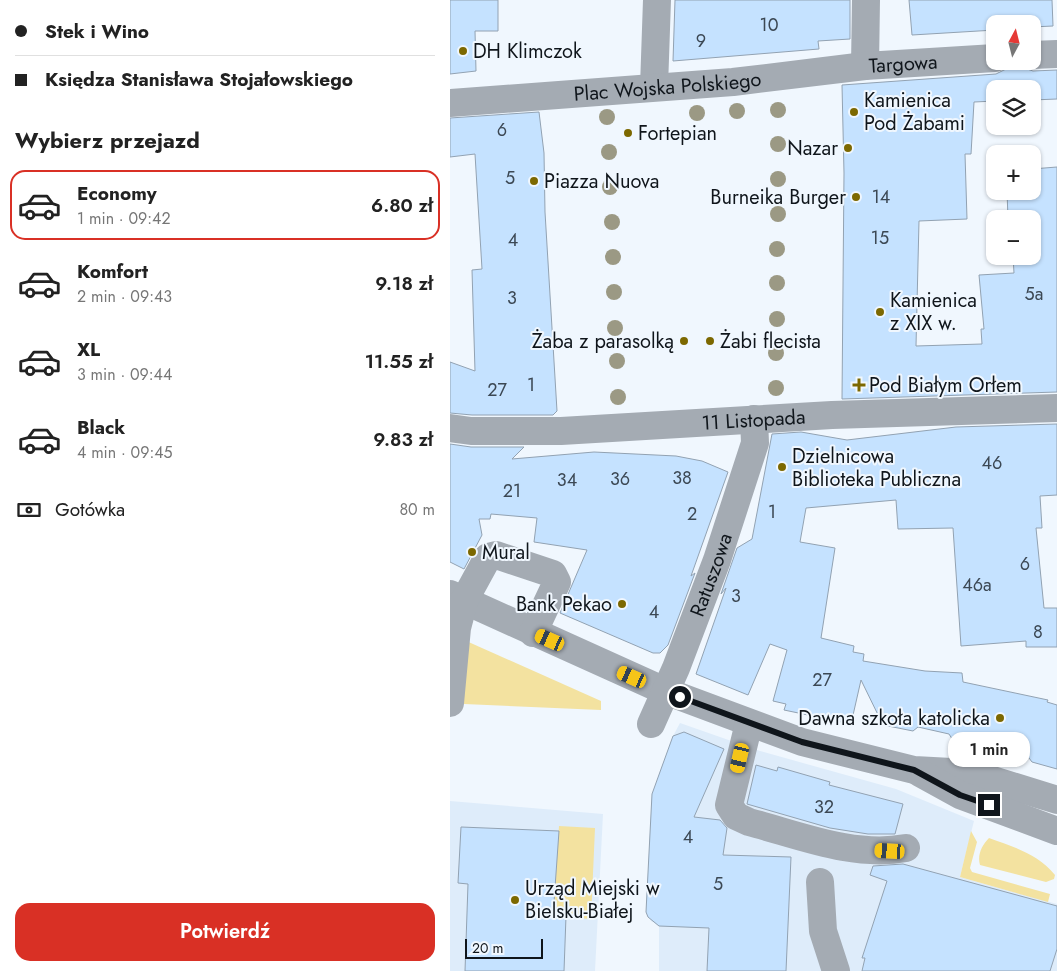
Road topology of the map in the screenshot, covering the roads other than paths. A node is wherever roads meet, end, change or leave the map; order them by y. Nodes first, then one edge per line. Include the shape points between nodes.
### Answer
1 (657, 0) edge
2 (866, 0) edge
3 (1057, 54) edge
4 (1041, 55) edge
5 (986, 59) edge
6 (865, 66) junction
7 (812, 72) joint
8 (654, 87) junction
9 (450, 103) edge
10 (1057, 408) edge
11 (754, 419) junction
12 (450, 428) edge
13 (457, 597) edge
14 (533, 632) junction
15 (665, 691) junction
16 (450, 703) edge
17 (749, 723) junction
18 (651, 724) dead end
19 (914, 770) junction
20 (1057, 800) edge
21 (1057, 831) edge
22 (906, 848) dead end
23 (820, 882) dead end
24 (836, 971) edge

1 - 8 street
2 - 6 street
3 - 4 street
5 - 6 street, Targowa
6 - 7 street, Targowa
7 - 8 street, Plac Wojska Polskiego
8 - 9 street, Plac Wojska Polskiego
10 - 11 street, 11 Listopada
11 - 12 street, 11 Listopada via 561,431
11 - 15 street, Ratuszowa via 755,443 717,560
13 - 14 street
13 - 14 street via 488,557 496,555 552,574 556,582
13 - 16 street
14 - 15 street
15 - 17 street
15 - 18 street, Ratuszowa
17 - 19 street via 802,742
17 - 22 street via 729,804 736,816 855,849 890,851
19 - 20 street via 970,773
19 - 21 street via 960,795
23 - 24 street via 823,931

